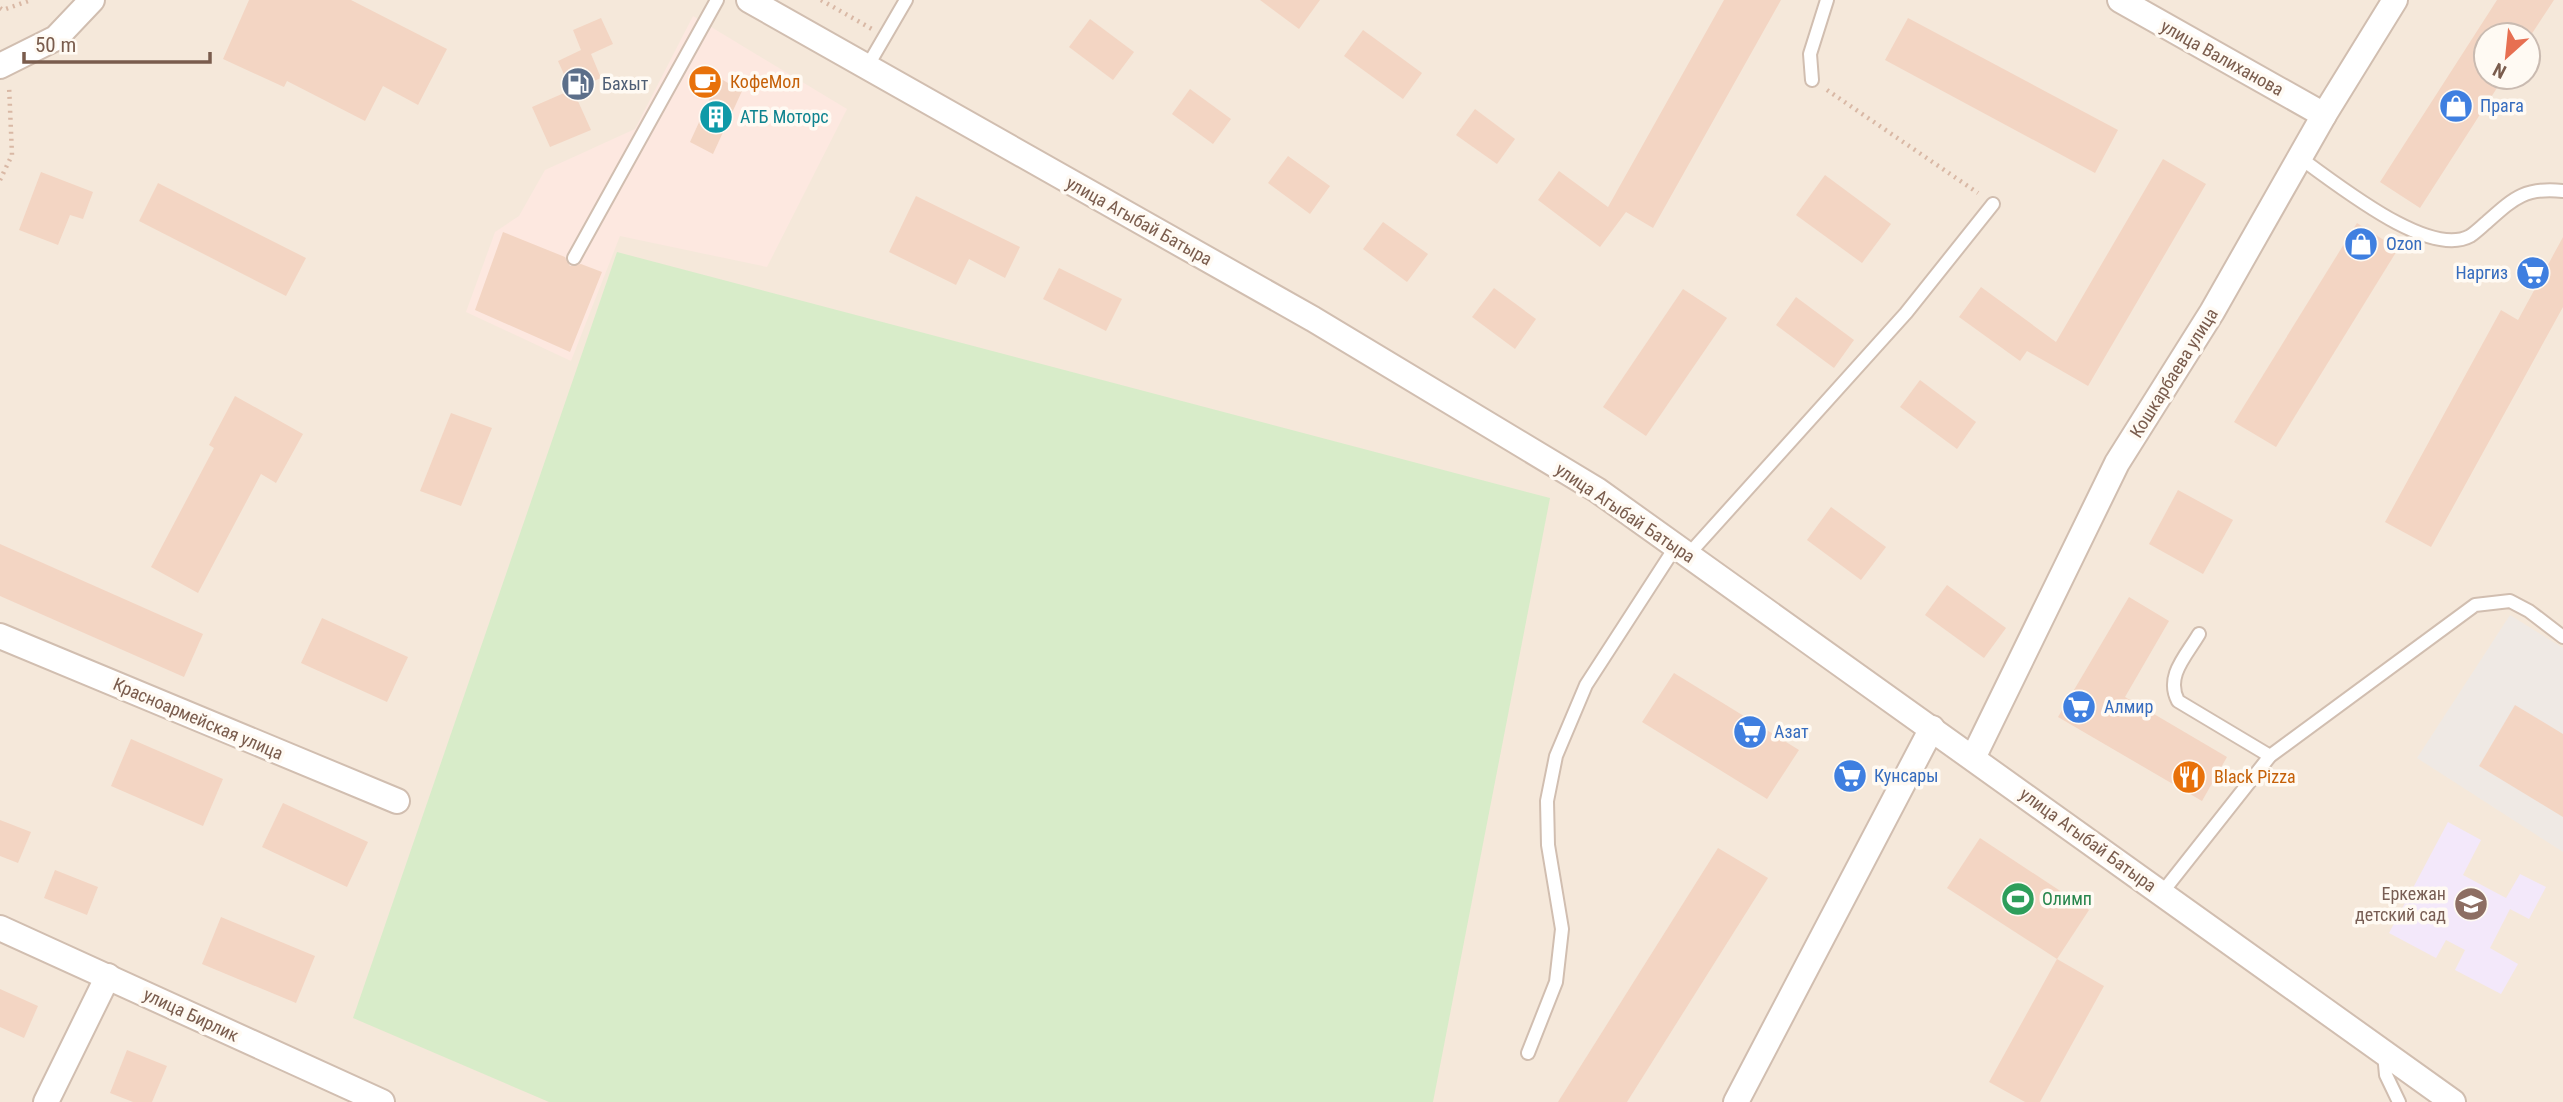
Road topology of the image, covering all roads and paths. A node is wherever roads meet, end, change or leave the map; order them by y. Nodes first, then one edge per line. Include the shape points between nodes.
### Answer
1 (31, 0) edge
2 (92, 0) edge
3 (717, 0) edge
4 (749, 0) edge
5 (821, 0) edge
6 (906, 0) edge
7 (1827, 0) edge
8 (2120, 0) edge
9 (2395, 0) edge
10 (0, 8) edge
11 (885, 36) junction
12 (4, 65) edge
13 (867, 67) junction
14 (1812, 80) joint
15 (2324, 115) junction
16 (2300, 158) junction
17 (0, 180) edge
18 (2563, 191) edge
19 (1993, 204) joint
20 (574, 258) dead end
21 (1682, 551) junction
22 (2199, 634) dead end
23 (0, 636) edge
24 (2563, 637) edge
25 (1932, 728) junction
26 (2270, 755) junction
27 (1973, 758) junction
28 (397, 801) dead end
29 (2161, 894) junction
30 (0, 928) edge
31 (108, 976) junction
32 (1528, 1054) dead end
33 (2384, 1054) junction
34 (46, 1102) edge
35 (382, 1102) edge
36 (1735, 1102) edge
37 (2399, 1102) edge
38 (2453, 1102) edge

1 - 10 path
2 - 12 street via 55,38
3 - 20 lane
4 - 13 street, улица Агыбай Батыра
5 - 11 path
6 - 11 lane
7 - 14 lane via 1810,54
8 - 15 street, улица Валиханова
9 - 15 street, Кошкарбаева улица
11 - 13 lane
12 - 17 path via 12,155
13 - 21 street, улица Агыбай Батыра via 1325,326 1597,490
14 - 19 path
15 - 16 street, Кошкарбаева улица
16 - 18 lane via 2405,228 2437,240 2469,237 2519,195
16 - 27 street, Кошкарбаева улица via 2212,312 2117,463
19 - 21 lane via 1906,313
21 - 25 street, улица Агыбай Батыра
21 - 32 lane via 1586,685 1556,756 1546,802 1562,929 1556,982
22 - 26 lane via 2174,677 2173,691 2179,701
23 - 28 street, Красноармейская улица
24 - 26 lane via 2510,601 2475,606
25 - 27 street, улица Агыбай Батыра
25 - 36 street
26 - 29 lane
27 - 29 street, улица Агыбай Батыра
29 - 33 street, улица Агыбай Батыра
30 - 31 street, улица Бирлик
31 - 34 street
31 - 35 street, улица Бирлик
33 - 37 lane via 2386,1075
33 - 38 street, улица Агыбай Батыра

